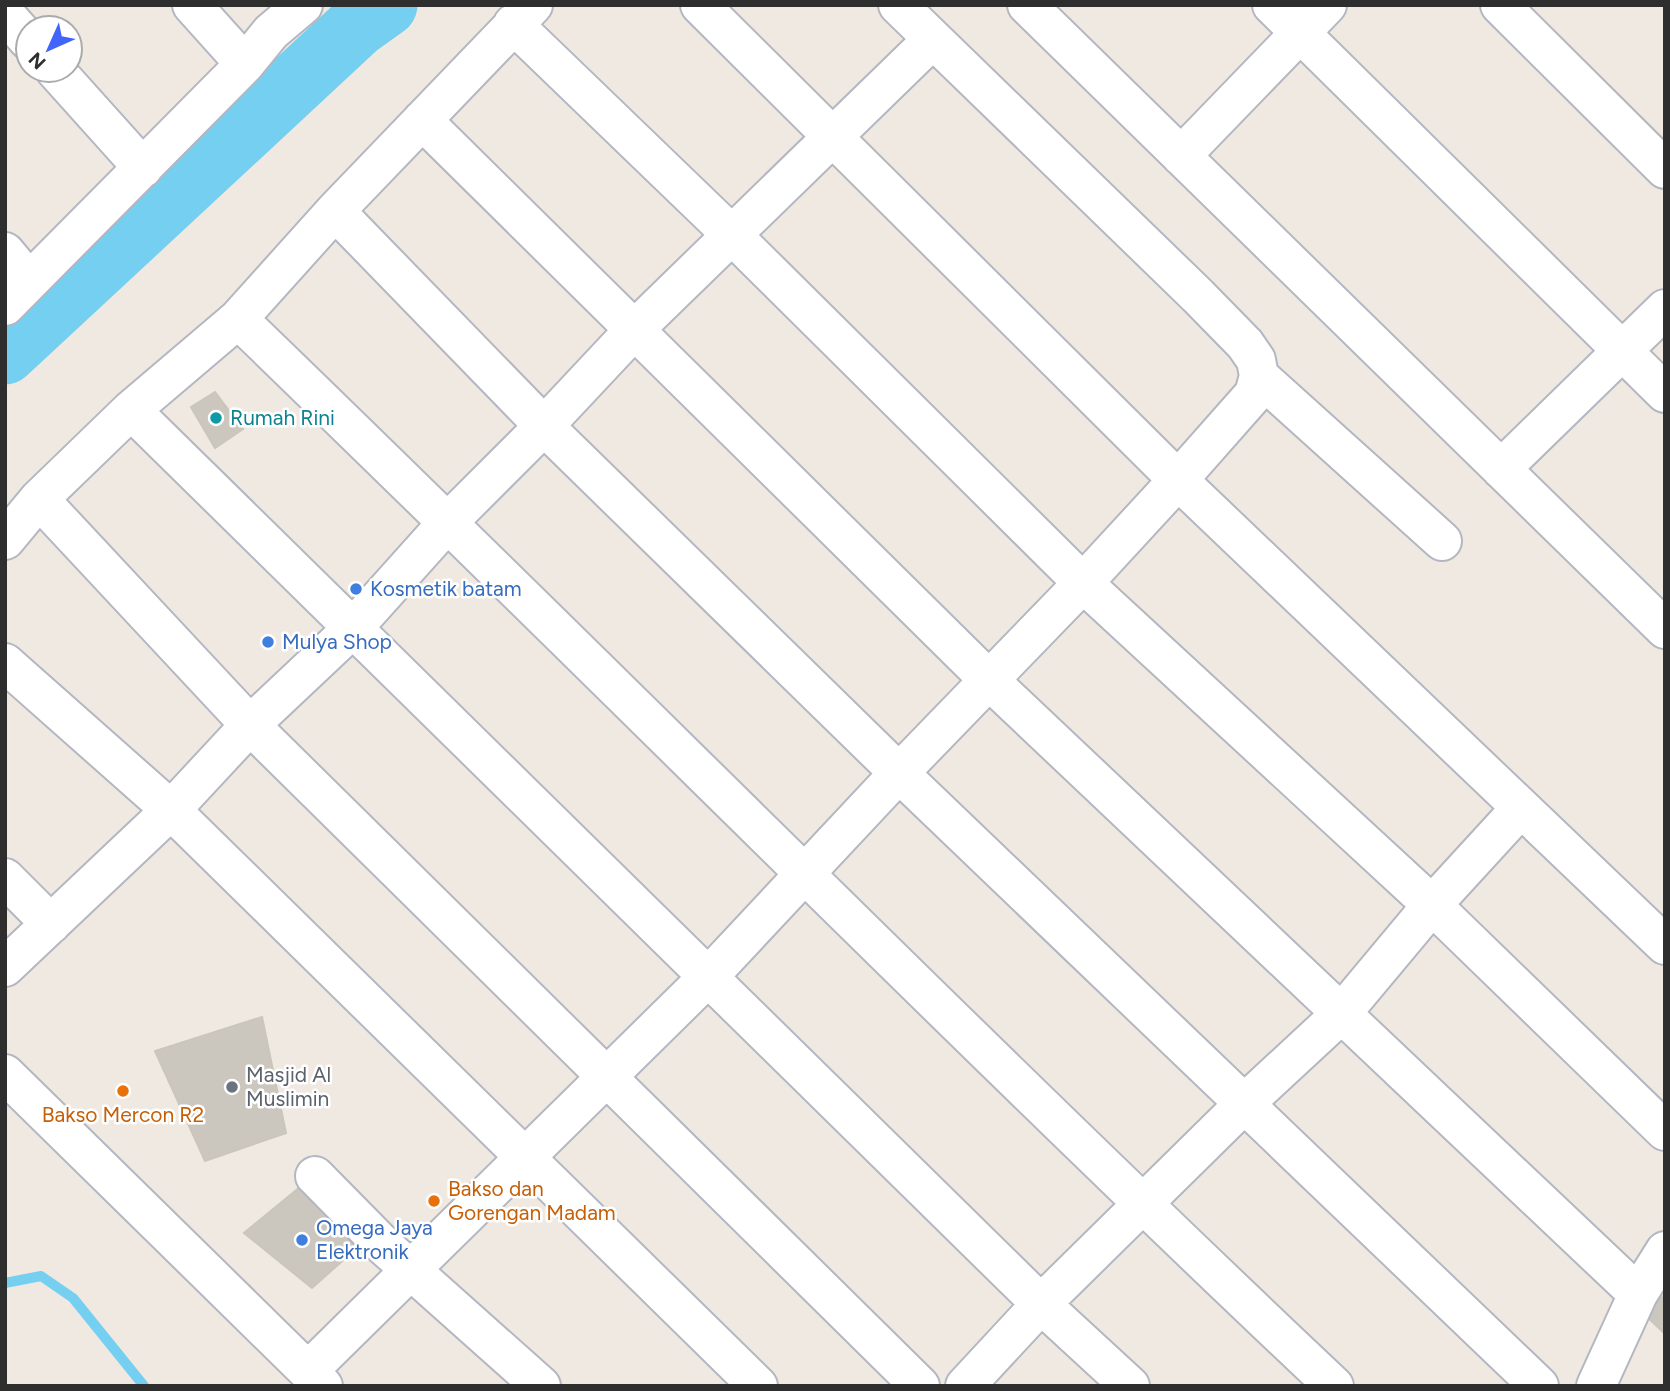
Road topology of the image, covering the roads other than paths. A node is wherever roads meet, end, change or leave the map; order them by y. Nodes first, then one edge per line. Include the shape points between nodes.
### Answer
1 (192, 5) edge
2 (303, 5) edge
3 (699, 5) edge
4 (898, 5) edge
5 (1027, 5) edge
6 (1272, 5) edge
7 (1327, 5) edge
8 (1500, 5) edge
9 (523, 15) edge
10 (1301, 33) junction
11 (933, 39) junction
12 (245, 64) junction
13 (68, 84) edge
14 (422, 120) junction
15 (833, 138) junction
16 (1181, 156) junction
17 (143, 167) junction
18 (1665, 169) edge
19 (335, 211) junction
20 (733, 236) junction
21 (5, 252) edge
22 (17, 293) edge
23 (1665, 309) edge
24 (238, 320) junction
25 (635, 329) junction
26 (1622, 351) junction
27 (1259, 376) junction
28 (1665, 393) edge
29 (131, 410) junction
30 (544, 426) junction
31 (1501, 469) junction
32 (1178, 480) junction
33 (39, 499) junction
34 (448, 522) junction
35 (5, 540) edge
36 (1441, 541) dead end
37 (1083, 583) junction
38 (353, 628) junction
39 (1665, 629) edge
40 (5, 663) edge
41 (989, 680) junction
42 (250, 724) junction
43 (899, 773) junction
44 (1520, 809) junction
45 (171, 810) junction
46 (804, 875) junction
47 (5, 878) edge
48 (1432, 905) junction
49 (51, 924) junction
50 (1665, 945) edge
51 (5, 967) edge
52 (708, 977) junction
53 (1341, 1014) junction
54 (5, 1074) edge
55 (608, 1077) junction
56 (1244, 1104) junction
57 (1665, 1131) edge
58 (526, 1158) junction
59 (315, 1176) dead end
60 (1142, 1205) junction
61 (1665, 1251) edge
62 (411, 1271) junction
63 (1638, 1294) junction
64 (1041, 1304) junction
65 (316, 1378) edge
66 (541, 1386) edge
67 (758, 1386) edge
68 (920, 1386) edge
69 (965, 1386) edge
70 (1130, 1386) edge
71 (1334, 1386) edge
72 (1539, 1386) edge
73 (1596, 1386) edge

1 - 12 street
2 - 12 street via 271,32
3 - 15 street
4 - 11 street
5 - 16 street
6 - 10 street
7 - 10 street
8 - 18 street
9 - 14 street
9 - 20 street
10 - 16 street
10 - 26 street
11 - 15 street
11 - 27 street via 1245,344 1256,360
12 - 17 street
13 - 17 street
14 - 19 street
14 - 25 street
15 - 20 street
15 - 32 street
16 - 31 street
17 - 22 street
19 - 24 street
19 - 30 street
20 - 25 street
20 - 37 street
21 - 22 street
23 - 26 street
24 - 29 street
24 - 34 street
25 - 30 street
25 - 41 street
26 - 28 street
26 - 31 street
27 - 32 street via 1254,394
27 - 36 street
29 - 33 street
29 - 38 street
30 - 34 street
30 - 43 street
31 - 39 street
32 - 37 street
32 - 44 street
33 - 35 street
33 - 42 street
34 - 38 street
34 - 46 street
37 - 41 street
37 - 48 street
38 - 42 street
38 - 52 street
40 - 45 street
41 - 43 street
41 - 53 street
42 - 45 street
42 - 55 street
43 - 46 street
43 - 56 street
44 - 48 street
44 - 50 street
45 - 49 street
45 - 58 street
46 - 52 street
46 - 60 street
47 - 49 street
48 - 53 street
48 - 57 street
49 - 51 street
52 - 55 street
52 - 64 street
53 - 56 street
53 - 63 street
54 - 65 street
55 - 58 street
55 - 68 street
56 - 60 street
56 - 72 street
58 - 62 street
58 - 67 street
59 - 62 street
60 - 64 street
60 - 71 street
61 - 63 street
62 - 65 street
62 - 66 street
63 - 73 street
64 - 69 street
64 - 70 street

